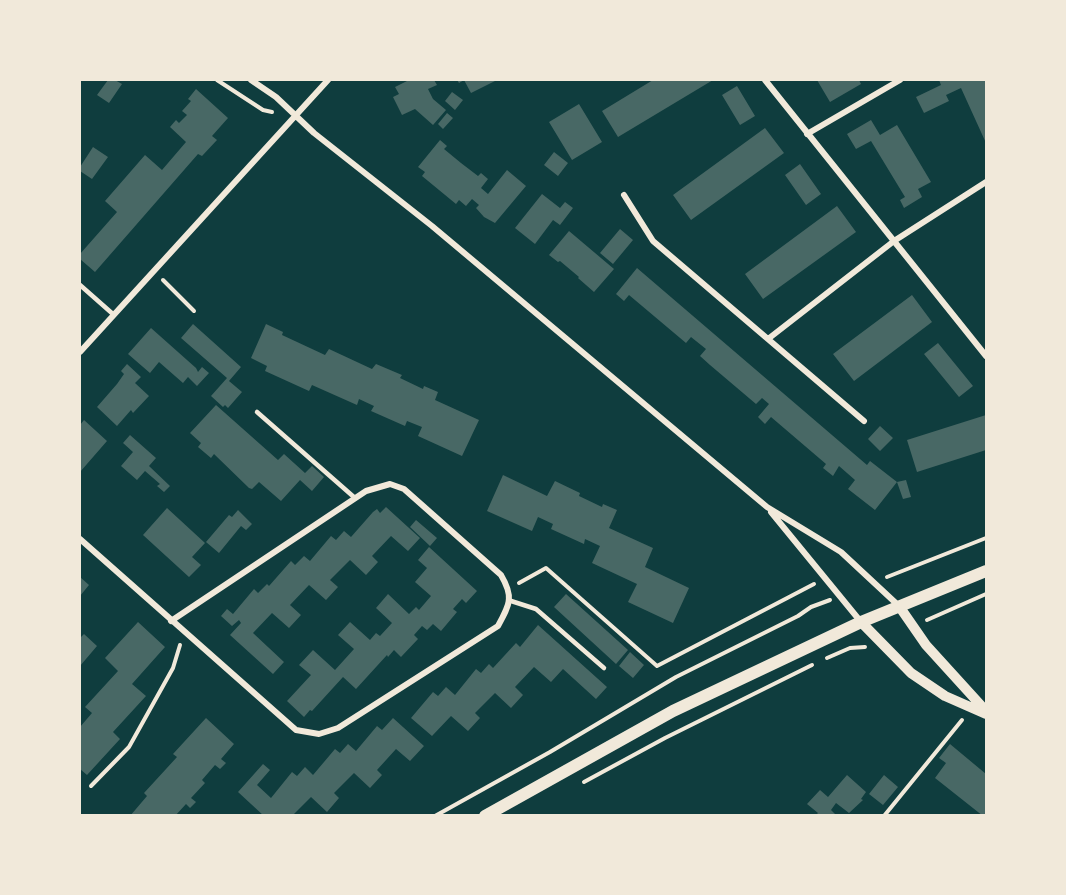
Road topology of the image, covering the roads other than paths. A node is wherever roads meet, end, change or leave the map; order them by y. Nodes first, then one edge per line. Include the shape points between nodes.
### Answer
1 (251, 80) edge
2 (328, 80) edge
3 (765, 80) edge
4 (900, 80) edge
5 (296, 117) junction
6 (807, 134) junction
7 (987, 182) edge
8 (624, 195) dead end
9 (894, 241) junction
10 (80, 285) edge
11 (114, 315) junction
12 (768, 339) junction
13 (80, 352) edge
14 (987, 356) edge
15 (256, 412) dead end
16 (864, 421) dead end
17 (355, 498) junction
18 (767, 507) junction
19 (80, 539) edge
20 (987, 571) edge
21 (508, 600) junction
22 (899, 606) junction
23 (171, 621) junction
24 (861, 622) junction
25 (604, 668) dead end
26 (987, 712) edge
27 (485, 816) edge

1 - 5 street
2 - 5 street
3 - 6 street
4 - 6 street
5 - 11 street
5 - 18 street
6 - 9 street
7 - 9 street
8 - 12 street via 653,241
9 - 12 street
9 - 14 street
10 - 11 lane
11 - 13 street
12 - 16 street
15 - 17 lane
17 - 21 street via 366,490 390,484 404,489 501,575 509,589
17 - 23 street
18 - 22 street via 841,552
18 - 24 street
19 - 23 street
20 - 22 main road
21 - 23 street via 498,626 338,728 319,734 296,730
21 - 25 lane via 536,609
22 - 24 main road
22 - 26 street via 926,645
24 - 26 street via 911,673 945,696
24 - 27 main road via 673,711

